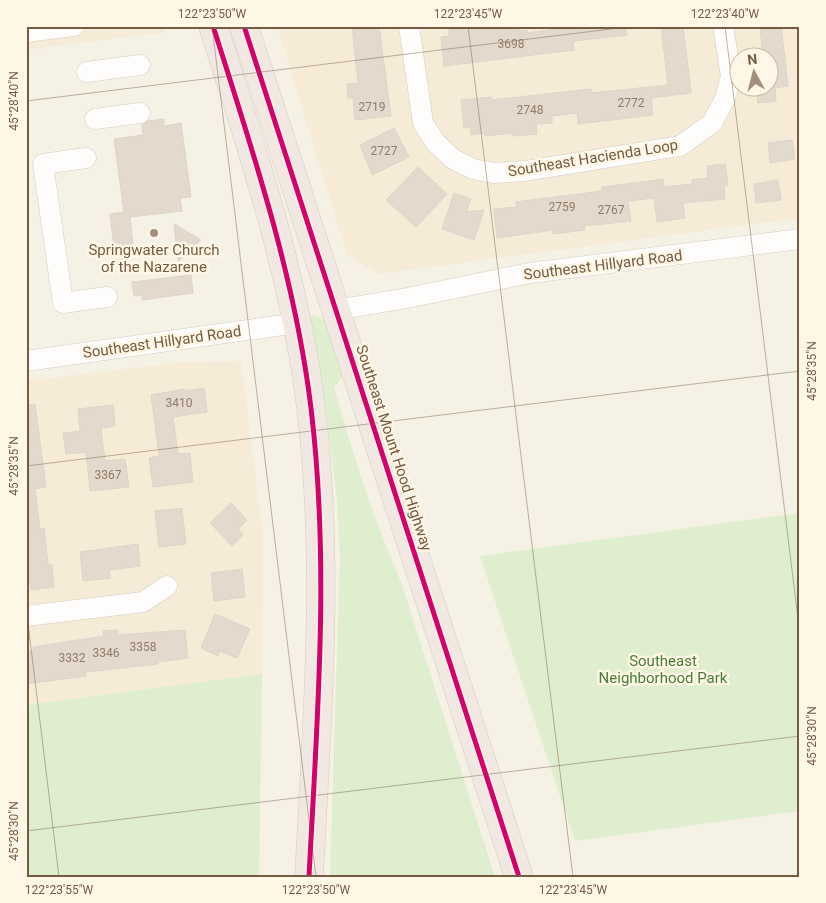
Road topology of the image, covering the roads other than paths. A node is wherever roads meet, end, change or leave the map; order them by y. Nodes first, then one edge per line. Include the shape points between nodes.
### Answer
1 (74, 26) edge
2 (213, 26) edge
3 (244, 26) edge
4 (409, 26) edge
5 (723, 26) edge
6 (26, 32) edge
7 (140, 66) dead end
8 (87, 72) dead end
9 (140, 113) dead end
10 (95, 119) dead end
11 (245, 127) junction
12 (86, 158) dead end
13 (800, 239) edge
14 (107, 297) dead end
15 (336, 310) junction
16 (297, 322) junction
17 (26, 361) edge
18 (167, 586) dead end
19 (26, 616) edge
20 (309, 877) edge
21 (519, 877) edge

1 - 6 street
2 - 11 highway
3 - 15 highway, Southeast Mount Hood Highway
4 - 5 street, Southeast Hacienda Loop via 423,123 436,143 453,159 473,169 494,172 525,171 680,146 712,123 725,99 731,76
7 - 8 street
9 - 10 street
11 - 15 highway via 269,159 318,304 322,310
11 - 16 highway via 282,253
12 - 14 street via 43,164 63,304
13 - 15 street, Southeast Hillyard Road via 530,273
15 - 21 highway, Southeast Mount Hood Highway
16 - 17 street, Southeast Hillyard Road
16 - 20 highway via 312,418 323,577
18 - 19 street via 143,602

